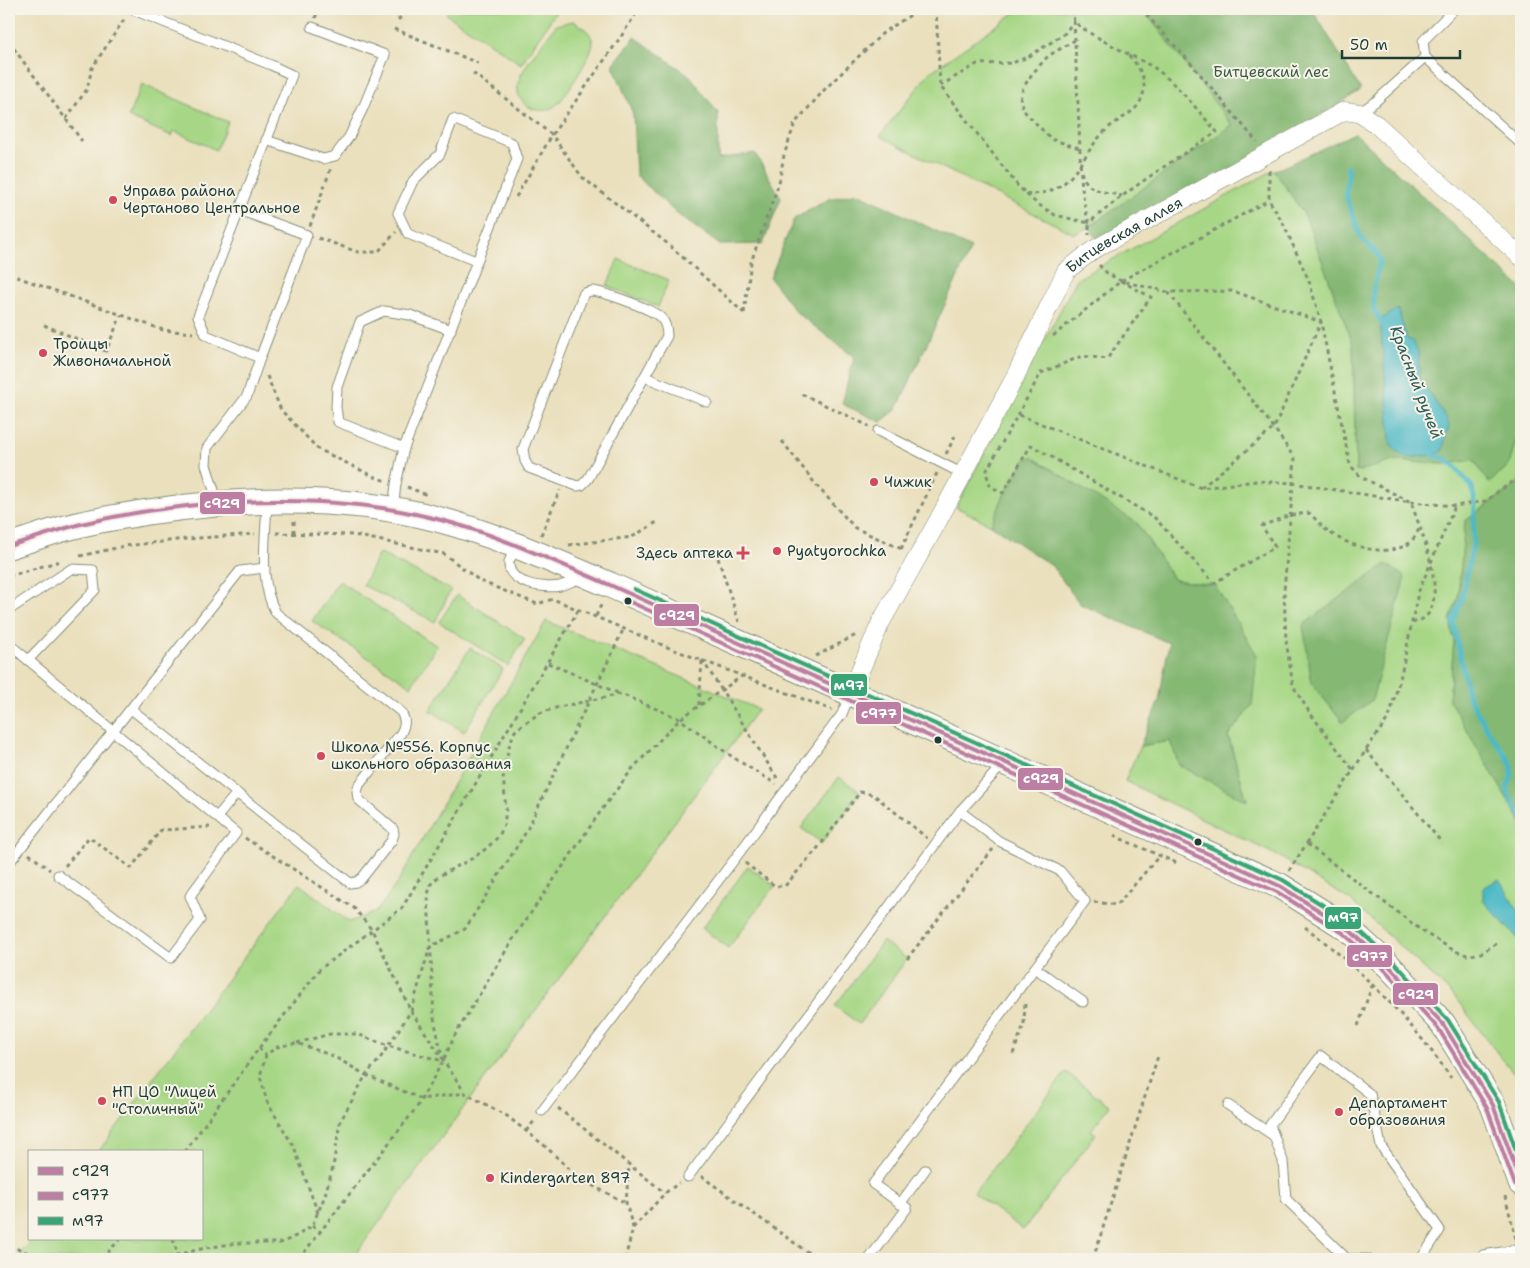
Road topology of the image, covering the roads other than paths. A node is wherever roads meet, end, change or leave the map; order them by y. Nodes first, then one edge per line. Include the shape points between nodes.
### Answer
1 (131, 9) edge
2 (1454, 9) edge
3 (313, 23) road end
4 (1425, 57) junction
5 (1359, 113) junction
6 (266, 140) junction
7 (1521, 144) edge
8 (239, 210) junction
9 (1521, 257) edge
10 (476, 261) junction
11 (451, 330) junction
12 (260, 358) junction
13 (645, 377) junction
14 (707, 402) dead end
15 (878, 431) road end
16 (404, 448) junction
17 (963, 474) junction
18 (267, 502) junction
19 (218, 504) junction
20 (393, 510) junction
21 (9, 546) edge
22 (266, 568) junction
23 (9, 610) edge
24 (9, 644) edge
25 (28, 660) junction
26 (846, 704) junction
27 (131, 709) junction
28 (113, 731) junction
29 (1004, 763) junction
30 (237, 793) junction
31 (960, 811) junction
32 (218, 817) junction
33 (9, 863) edge
34 (58, 875) road end
35 (1035, 968) junction
36 (1083, 1002) dead end
37 (1228, 1105) dead end
38 (542, 1111) dead end
39 (1274, 1136) junction
40 (925, 1170) dead end
41 (690, 1173) road end
42 (1513, 1187) edge
43 (900, 1204) junction
44 (1520, 1250) edge
45 (869, 1259) edge
46 (1348, 1259) edge
47 (1368, 1259) edge
48 (1421, 1259) edge
49 (1480, 1259) edge

1 - 6 lane via 292,75
2 - 4 lane via 1423,41
3 - 6 lane via 384,55 363,108 335,156 323,159
4 - 5 lane
4 - 7 lane
5 - 9 street via 1377,125
5 - 17 street, Битцевская аллея via 1344,111 1088,254 1066,271 1024,360
6 - 8 lane
8 - 12 lane via 198,316 206,335
8 - 12 lane via 307,234
10 - 10 lane via 517,158 512,144 453,119 440,154 413,181 398,214 408,234
10 - 11 lane
11 - 16 lane
11 - 16 lane via 410,315 384,311 360,322 337,388 338,422
12 - 19 lane via 247,396 207,448 206,464
13 - 13 lane via 586,482 577,486 529,468 523,449 584,293 606,293 661,317 667,327 667,336
13 - 14 lane
15 - 17 lane
16 - 20 lane
17 - 26 street, Битцевская аллея via 881,622
18 - 19 street
18 - 20 street via 302,501
18 - 22 lane
19 - 21 street via 119,517 70,527
20 - 26 street via 524,539 588,576
22 - 27 lane via 240,571
22 - 30 lane via 267,592 276,613 401,712 404,718 401,733 359,785 357,792 358,799 390,825 394,834 362,878 350,883
23 - 25 lane via 71,569 93,570 95,590
24 - 25 lane
25 - 28 lane
26 - 29 street
26 - 38 lane via 737,856
27 - 28 lane
27 - 30 lane
28 - 32 lane
28 - 33 lane
29 - 31 lane
29 - 42 street via 1280,886 1348,928 1390,966 1443,1024 1493,1105
30 - 32 lane
31 - 35 lane via 999,841 1060,871 1085,901
31 - 41 lane
32 - 34 lane via 236,832 190,896 200,920 171,958
35 - 36 lane
35 - 43 lane via 873,1184
37 - 39 lane
39 - 46 lane via 1282,1161 1286,1200
39 - 48 lane via 1270,1125 1321,1056 1370,1094 1381,1146 1440,1230
40 - 43 lane
43 - 45 lane via 907,1208
44 - 49 lane via 1483,1255
46 - 47 lane

